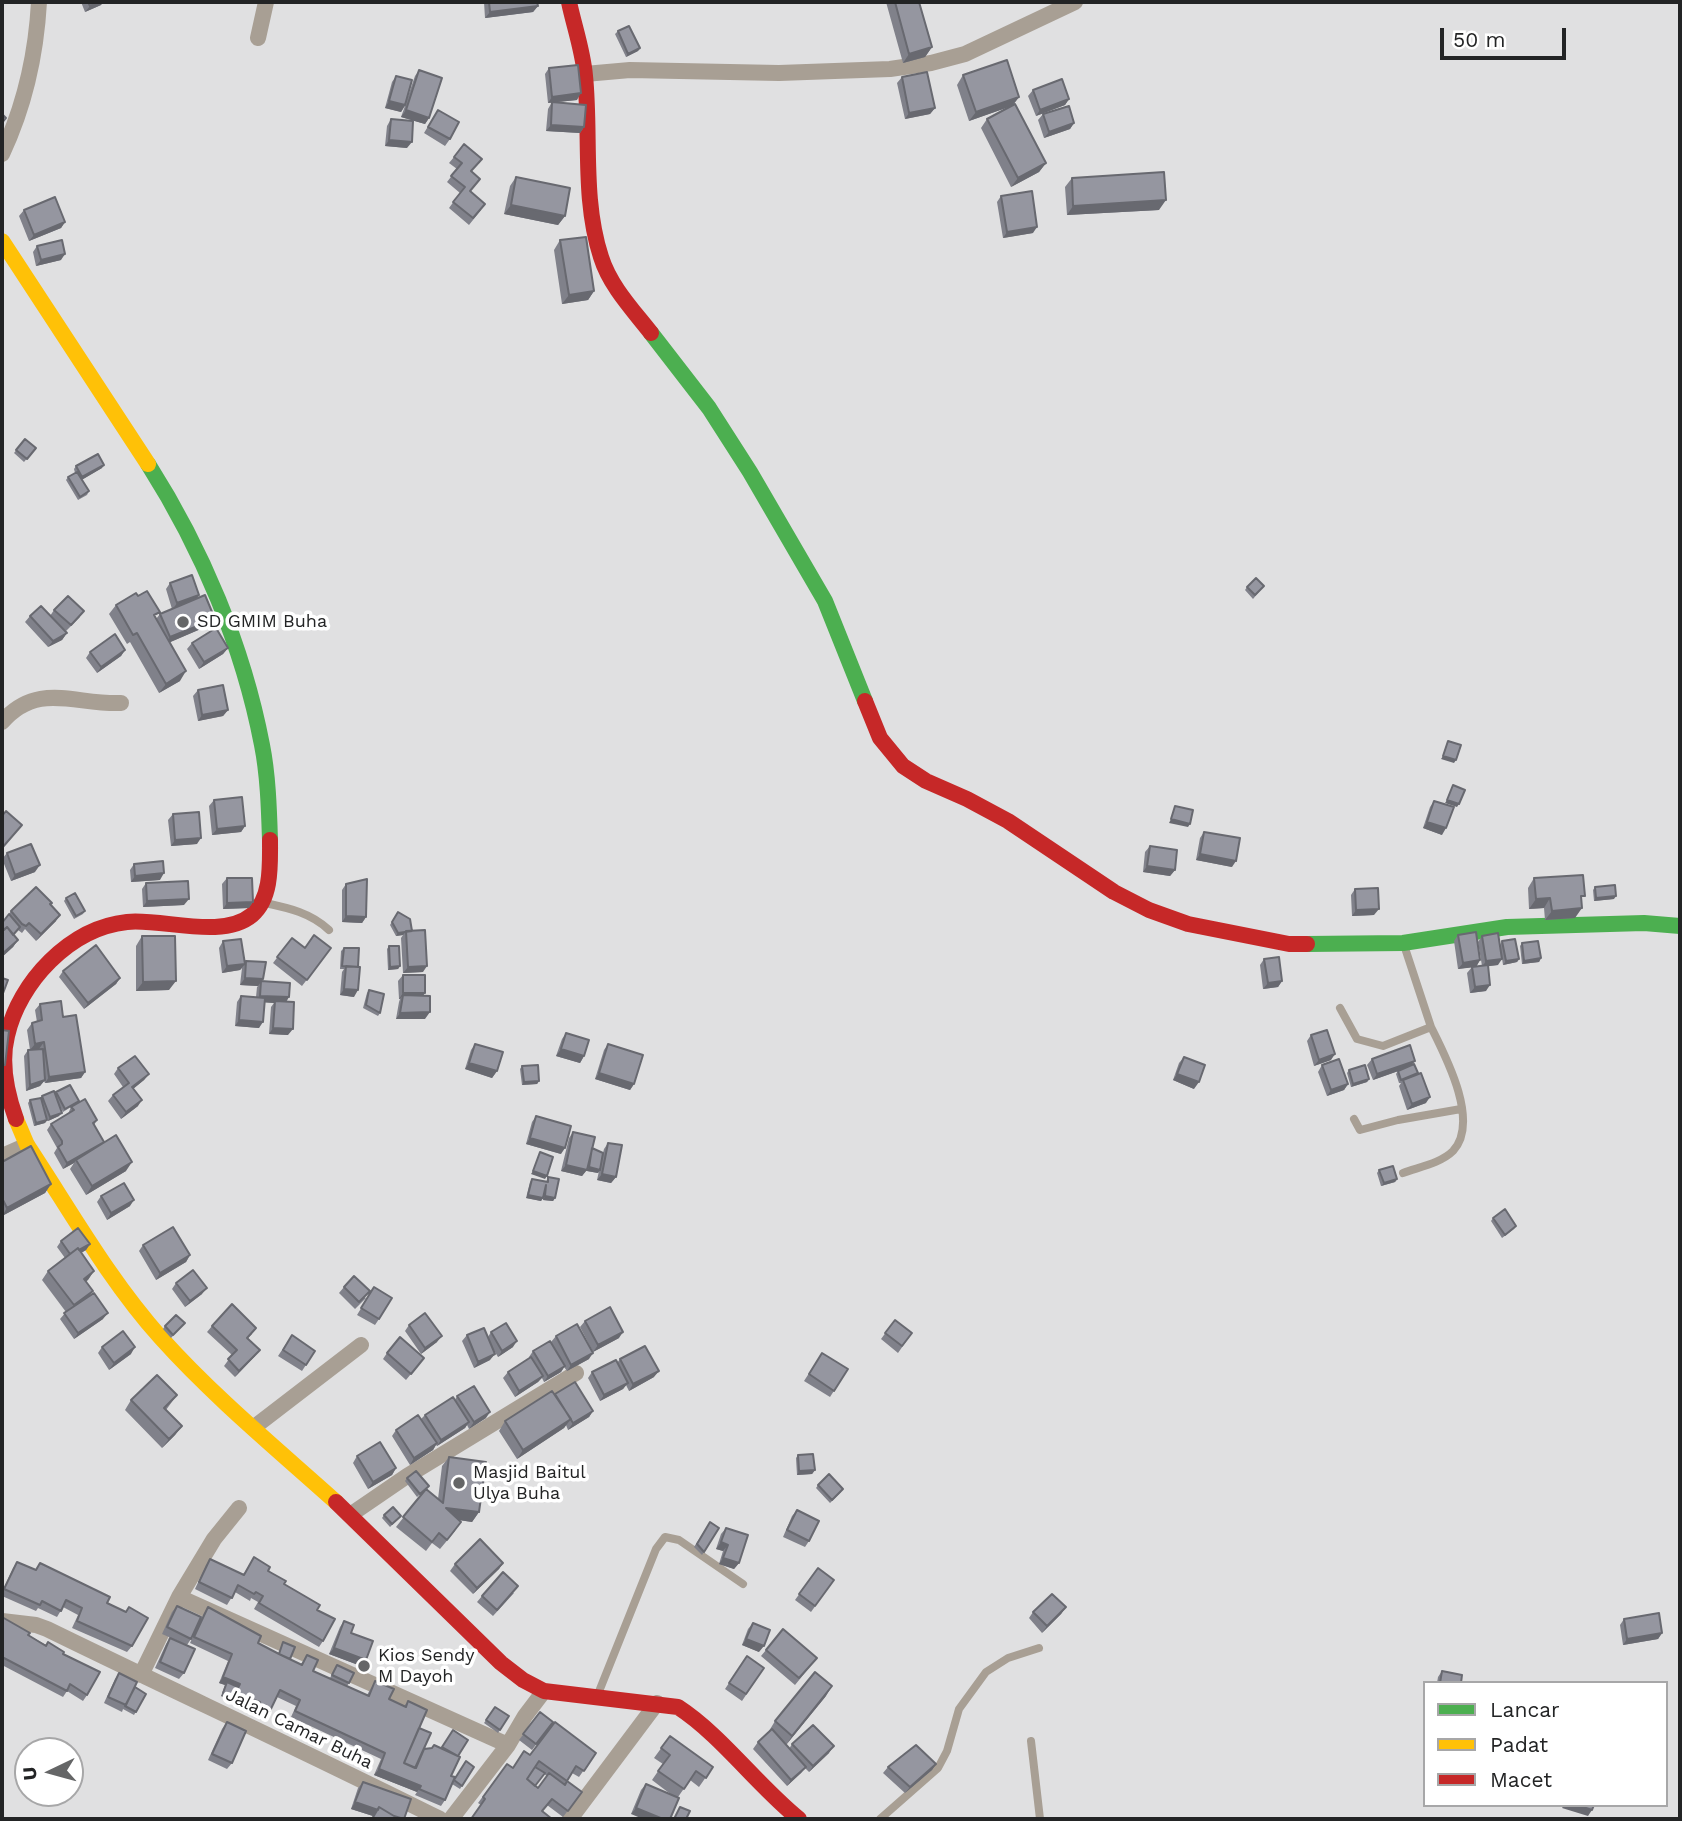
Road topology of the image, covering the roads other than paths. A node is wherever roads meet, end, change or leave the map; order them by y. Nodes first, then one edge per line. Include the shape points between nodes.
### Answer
1 (39, 2) edge
2 (266, 2) edge
3 (569, 2) edge
4 (1075, 2) edge
5 (258, 38) dead end
6 (585, 74) junction
7 (2, 154) edge
8 (2, 241) edge
9 (121, 703) dead end
10 (2, 722) edge
11 (262, 902) junction
12 (1680, 926) edge
13 (329, 930) dead end
14 (1403, 943) junction
15 (1340, 1008) dead end
16 (1431, 1027) junction
17 (1461, 1109) junction
18 (1354, 1119) dead end
19 (27, 1145) junction
20 (2, 1156) edge
21 (1403, 1173) dead end
22 (361, 1345) dead end
23 (576, 1373) edge
24 (253, 1428) junction
25 (239, 1507) dead end
26 (349, 1515) junction
27 (743, 1584) dead end
28 (179, 1597) junction
29 (2, 1621) edge
30 (1039, 1648) dead end
31 (141, 1675) junction
32 (544, 1691) junction
33 (597, 1696) junction
34 (657, 1703) junction
35 (1031, 1741) dead end
36 (508, 1745) junction
37 (440, 1819) edge
38 (451, 1819) edge
39 (570, 1819) edge
40 (799, 1819) edge
41 (880, 1819) edge
42 (1041, 1819) edge

1 - 7 street via 27,90
2 - 5 street
3 - 6 main road
4 - 6 street via 965,54 931,63 779,73 630,70
6 - 14 main road via 590,196 601,260 616,288 709,408 750,472 825,601 880,738 903,766 1008,821 1114,892 1188,924 1289,944
8 - 11 main road via 138,447 180,518 224,615 262,748 270,841
9 - 10 street via 40,698
11 - 13 lane via 296,910
11 - 19 main road via 250,918 233,925 212,928 125,922 93,931 34,978 10,1026 4,1058 7,1090
12 - 14 main road via 1507,927
14 - 16 lane
15 - 16 lane via 1357,1039 1383,1046
16 - 17 lane via 1452,1073
17 - 18 lane via 1360,1130
17 - 21 lane via 1462,1136 1452,1151
19 - 20 street
19 - 24 main road via 121,1288 160,1337
22 - 24 street
23 - 26 street
24 - 26 main road
25 - 28 street
26 - 32 main road via 501,1663
27 - 33 lane via 679,1540 665,1537 656,1549
28 - 31 street
28 - 36 street
29 - 31 street, Jalan Camar Buha via 47,1629
30 - 41 lane via 986,1672 959,1709 938,1768
31 - 37 street, Jalan Camar Buha
32 - 33 main road
32 - 36 street
33 - 34 main road
34 - 39 street
34 - 40 main road via 678,1707 695,1718
35 - 42 lane
36 - 38 street

